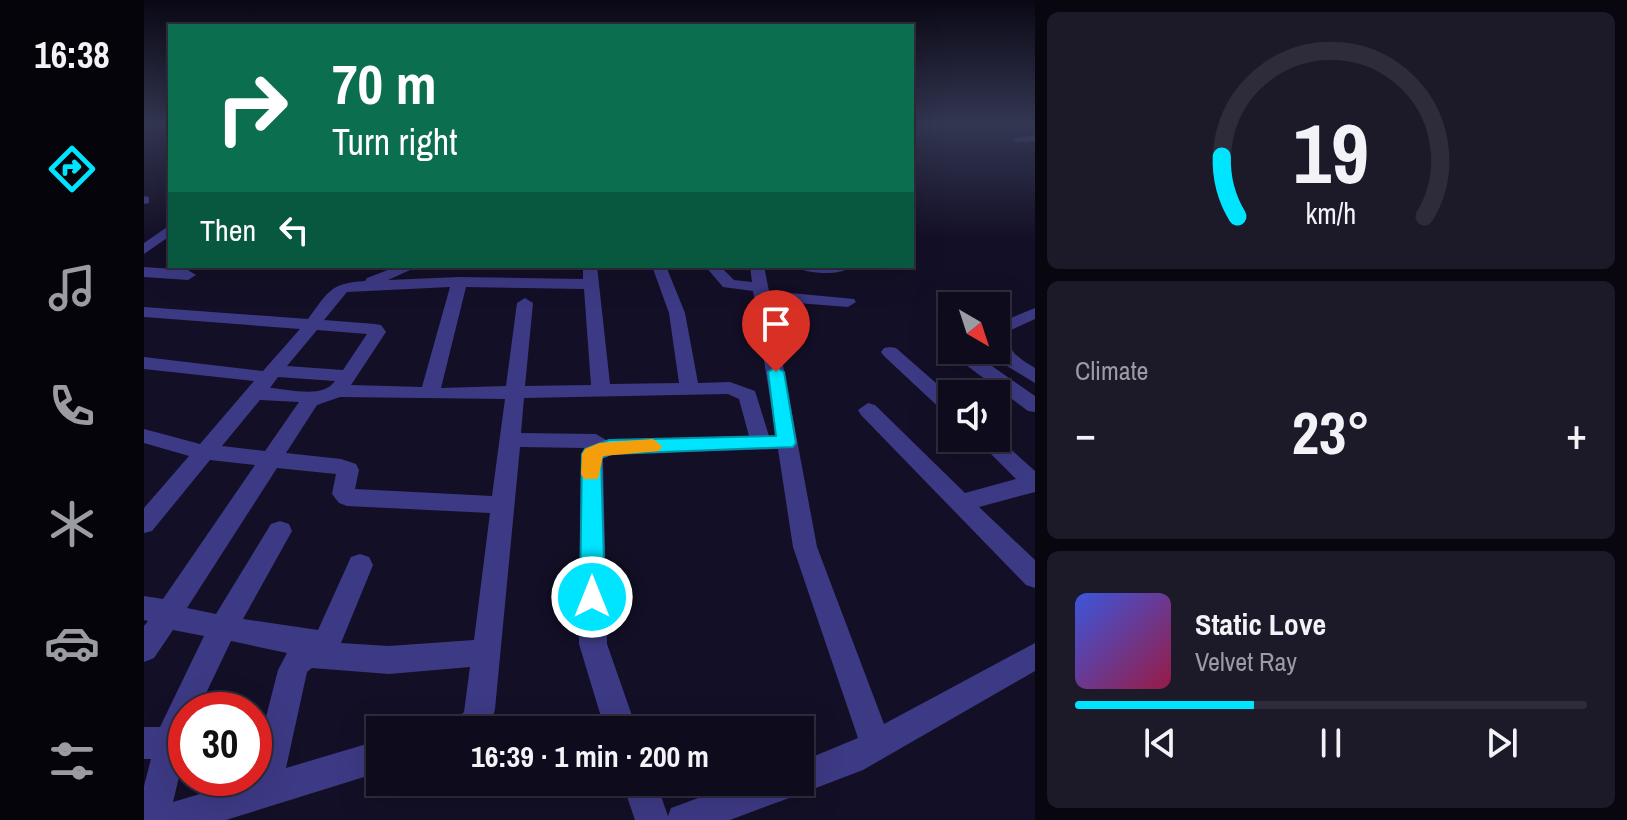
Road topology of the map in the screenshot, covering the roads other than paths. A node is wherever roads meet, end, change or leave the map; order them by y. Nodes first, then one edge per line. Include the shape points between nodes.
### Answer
1 (168, 231) edge
2 (144, 250) edge
3 (407, 268) edge
4 (660, 268) edge
5 (714, 268) edge
6 (144, 272) edge
7 (557, 274) edge
8 (188, 275) dead end
9 (592, 275) edge
10 (459, 282) junction
11 (760, 283) edge
12 (361, 285) junction
13 (848, 302) dead end
14 (525, 303) dead end
15 (144, 312) edge
16 (1035, 313) edge
17 (313, 324) junction
18 (890, 352) dead end
19 (144, 363) edge
20 (977, 364) edge
21 (1035, 377) edge
22 (264, 380) junction
23 (344, 384) junction
24 (689, 389) junction
25 (601, 390) junction
26 (514, 392) junction
27 (435, 394) junction
28 (938, 395) edge
29 (310, 401) junction
30 (1035, 406) edge
31 (868, 410) dead end
32 (144, 436) edge
33 (509, 440) junction
34 (596, 441) dead end
35 (761, 443) junction
36 (786, 443) junction
37 (203, 452) junction
38 (1001, 452) edge
39 (271, 459) junction
40 (1034, 482) edge
41 (961, 503) junction
42 (503, 505) junction
43 (144, 524) edge
44 (280, 531) dead end
45 (360, 565) dead end
46 (1035, 577) edge
47 (157, 610) edge
48 (224, 626) junction
49 (325, 648) junction
50 (144, 649) edge
51 (487, 652) junction
52 (1030, 668) edge
53 (478, 716) edge
54 (616, 716) edge
55 (157, 743) edge
56 (877, 746) junction
57 (272, 757) edge
58 (366, 760) edge
59 (814, 773) edge
60 (272, 788) edge
61 (245, 796) edge
62 (644, 796) edge
63 (750, 796) edge
64 (152, 820) edge
65 (170, 820) edge
66 (652, 820) edge
67 (683, 820) edge

1 - 2 street
3 - 12 street
4 - 24 street via 677,313
5 - 11 street via 729,284
6 - 8 street
7 - 9 street
7 - 10 street
9 - 25 street
10 - 12 street
10 - 27 street via 431,386
11 - 13 street
11 - 36 street
12 - 17 street via 337,291
14 - 26 street
15 - 17 street
16 - 21 street via 1001,328 998,335 1006,356
17 - 22 street
17 - 23 street via 377,332
18 - 28 street
19 - 22 street
20 - 30 street
22 - 23 street
22 - 29 street
22 - 37 street
23 - 27 street
23 - 29 street
24 - 25 street
24 - 35 street via 742,390
25 - 26 street
26 - 27 street
26 - 33 street
29 - 39 street
31 - 41 street
32 - 37 street
33 - 34 street
33 - 42 street
35 - 36 street
35 - 54 street via 609,447 592,454 593,644
36 - 56 street via 805,547
37 - 39 street
37 - 43 street
38 - 40 street
39 - 42 street via 348,470 343,494 347,497
39 - 47 street
40 - 41 street
41 - 46 street
42 - 51 street
44 - 48 street
45 - 49 street
47 - 48 street via 176,620
47 - 50 street
48 - 49 street
48 - 55 street via 177,720
49 - 51 street via 389,660
49 - 57 street via 298,660 293,670
51 - 53 street
52 - 56 street
55 - 64 street
56 - 59 street
58 - 60 street
61 - 65 street
62 - 66 street
63 - 67 street

